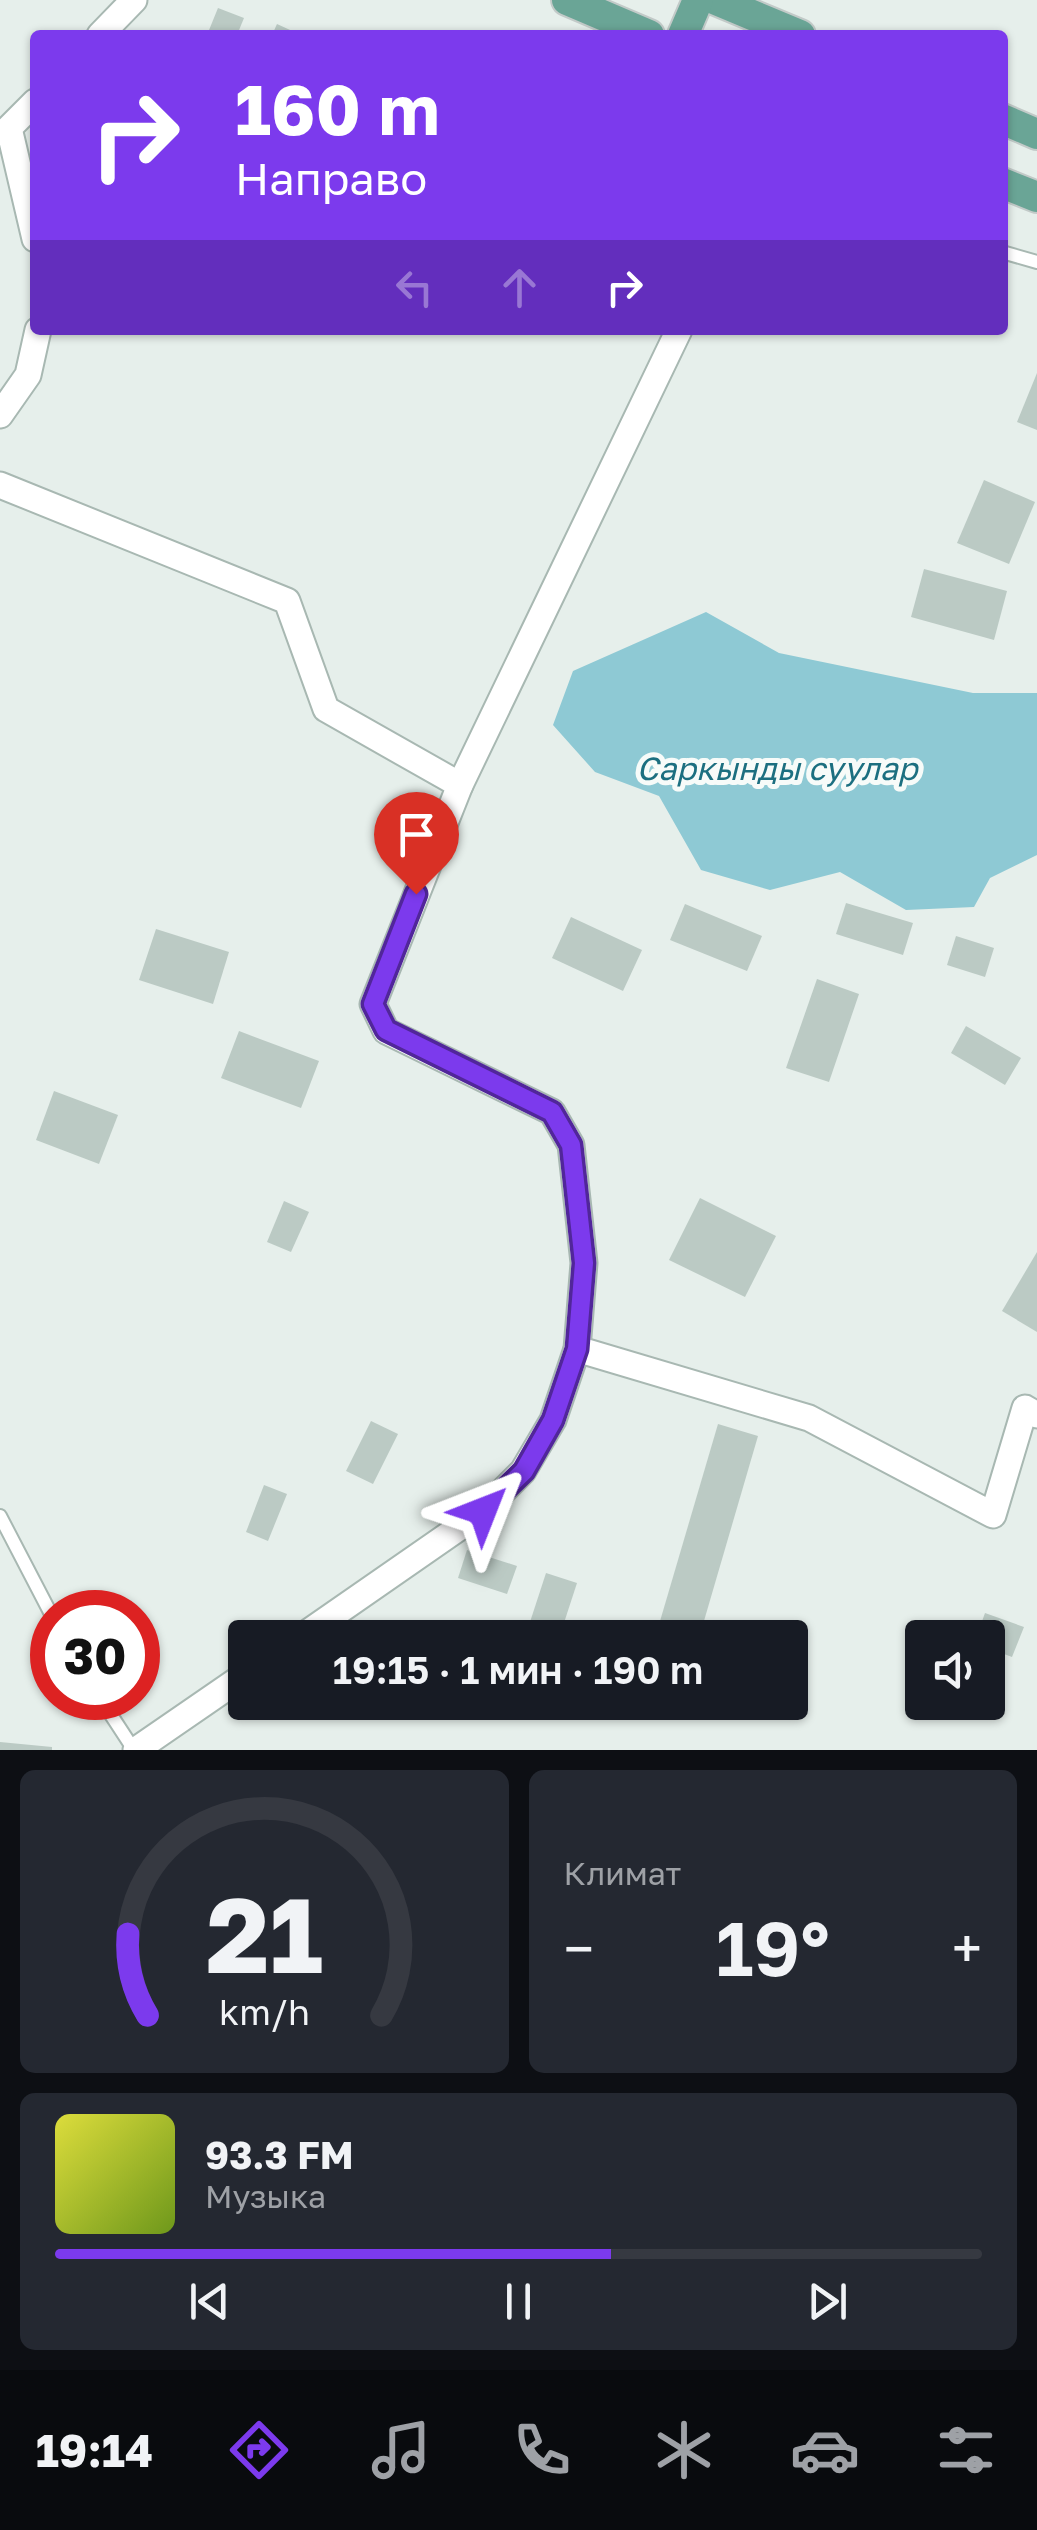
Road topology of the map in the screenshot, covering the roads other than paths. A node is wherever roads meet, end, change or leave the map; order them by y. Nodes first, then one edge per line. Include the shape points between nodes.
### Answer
1 (134, 0) edge
2 (567, 0) edge
3 (698, 0) edge
4 (716, 0) edge
5 (105, 30) edge
6 (637, 30) edge
7 (684, 30) edge
8 (788, 30) edge
9 (30, 107) edge
10 (1008, 122) edge
11 (1037, 134) edge
12 (1008, 185) edge
13 (1037, 197) edge
14 (30, 218) edge
15 (1008, 254) edge
16 (1037, 262) edge
17 (37, 335) edge
18 (677, 335) edge
19 (0, 416) edge
20 (0, 484) edge
21 (460, 786) junction
22 (577, 1349) junction
23 (1037, 1415) edge
24 (0, 1516) edge
25 (38, 1590) edge
26 (326, 1620) edge
27 (228, 1687) edge
28 (115, 1720) edge
29 (135, 1750) edge

1 - 5 street
2 - 6 main road
3 - 7 main road
4 - 8 main road
9 - 14 street via 9,128
10 - 11 main road
12 - 13 main road
15 - 16 lane
17 - 19 street via 28,374
18 - 21 street
20 - 21 street via 286,601 326,710
21 - 22 street via 373,1004 386,1030 552,1112 571,1145 582,1243
22 - 23 street via 809,1418 993,1515 1024,1408
22 - 26 street via 553,1420 524,1471 483,1511
24 - 25 lane
27 - 29 street
28 - 29 lane

